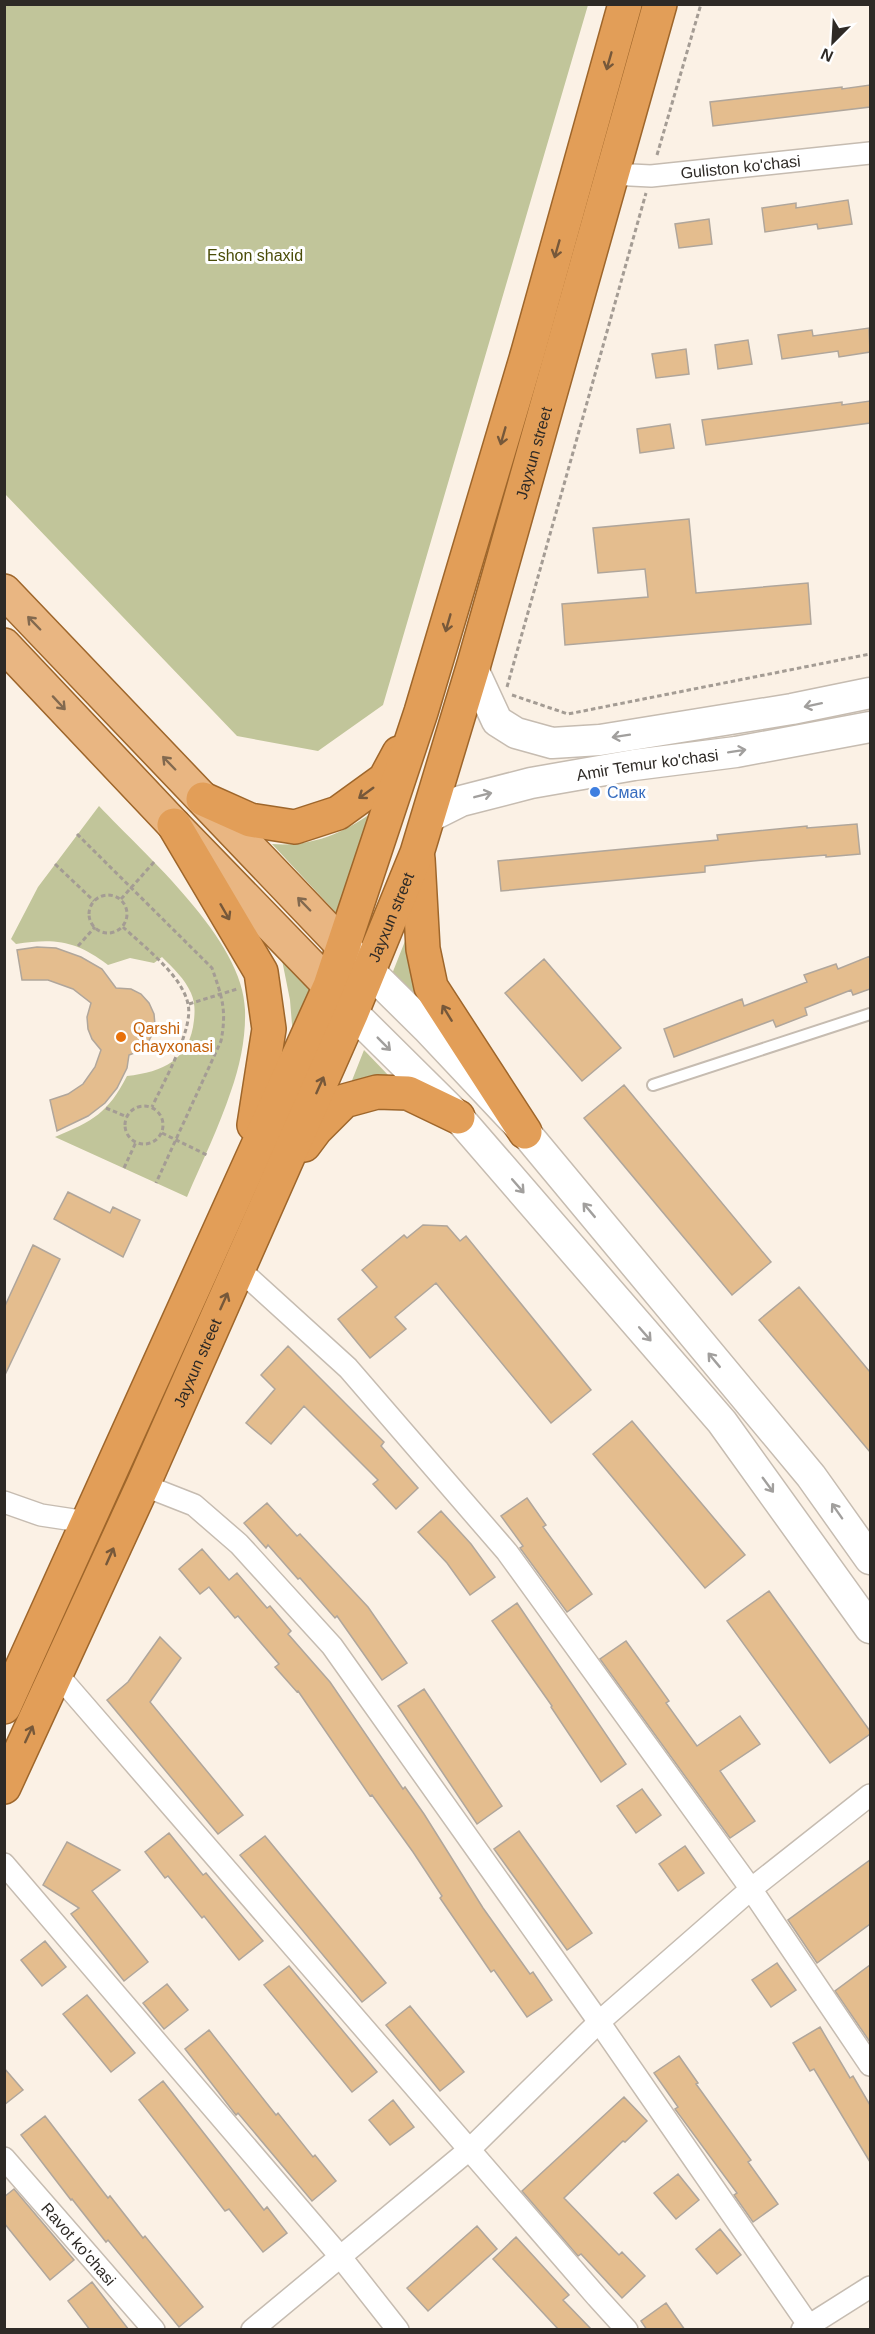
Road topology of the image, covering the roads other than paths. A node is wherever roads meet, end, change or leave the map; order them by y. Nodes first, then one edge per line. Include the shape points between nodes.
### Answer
1 (625, 4) edge
2 (660, 4) edge
3 (870, 153) edge
4 (611, 174) junction
5 (4, 591) edge
6 (4, 645) edge
7 (473, 669) junction
8 (870, 693) edge
9 (422, 712) junction
10 (870, 727) edge
11 (203, 799) junction
12 (429, 817) junction
13 (174, 825) junction
14 (417, 853) junction
15 (344, 947) junction
16 (368, 970) junction
17 (330, 986) junction
18 (352, 1012) junction
19 (870, 1014) edge
20 (653, 1085) dead end
21 (458, 1117) junction
22 (525, 1132) junction
23 (247, 1168) junction
24 (276, 1183) junction
25 (238, 1268) junction
26 (143, 1485) junction
27 (4, 1502) edge
28 (87, 1522) junction
29 (870, 1559) edge
30 (870, 1628) edge
31 (57, 1674) junction
32 (4, 1707) edge
33 (4, 1787) edge
34 (870, 1795) edge
35 (4, 1864) edge
36 (751, 1889) junction
37 (599, 2022) junction
38 (870, 2065) edge
39 (470, 2149) junction
40 (4, 2158) edge
41 (339, 2255) junction
42 (870, 2287) edge
43 (808, 2328) edge
44 (154, 2330) edge
45 (252, 2330) edge
46 (398, 2330) edge
47 (627, 2330) edge

1 -> 9 highway, Jayxun street
2 - 4 highway, Jayxun street
3 - 4 street, Guliston ko'chasi via 651,176
4 - 7 highway, Jayxun street
11 -> 5 main road
6 -> 13 main road
8 -> 7 main road, Amir Temur ko'chasi via 792,710 552,744 516,733 497,721
7 - 12 highway, Jayxun street
9 -> 11 highway via 385,779 338,813 295,827 250,820
9 - 15 highway, Jayxun street
12 -> 10 main road, Amir Temur ko'chasi via 461,801 531,783
15 -> 11 main road
12 - 14 highway, Jayxun street
13 - 17 main road
13 -> 23 highway via 261,972 268,1029
14 - 16 highway, Jayxun street
22 -> 14 highway via 431,987 423,949
15 - 16 main road
15 - 17 highway, Jayxun street
16 - 18 highway, Jayxun street
16 - 22 main road
17 - 18 main road
17 - 23 highway, Jayxun street
18 -> 21 main road
24 -> 18 highway, Jayxun street
19 - 20 lane
21 - 24 highway via 408,1093 377,1092 344,1101 316,1129
21 -> 30 main road via 722,1422
29 -> 22 main road via 811,1476
23 - 28 highway, Jayxun street
24 - 25 highway, Jayxun street
26 -> 25 highway, Jayxun street
25 - 36 street via 348,1368 507,1552
31 -> 26 highway, Jayxun street
26 - 37 street via 194,1505 239,1544 332,1646
27 - 28 street via 41,1515
28 - 32 highway, Jayxun street
33 -> 31 highway, Jayxun street
31 - 39 street
34 - 36 street
35 - 41 street
36 - 37 street
36 - 38 street
37 - 39 street
37 - 43 street
39 - 41 street
39 - 47 street
40 - 44 street, Ravot ko'chasi
41 - 45 street
41 - 46 street
42 - 43 street

